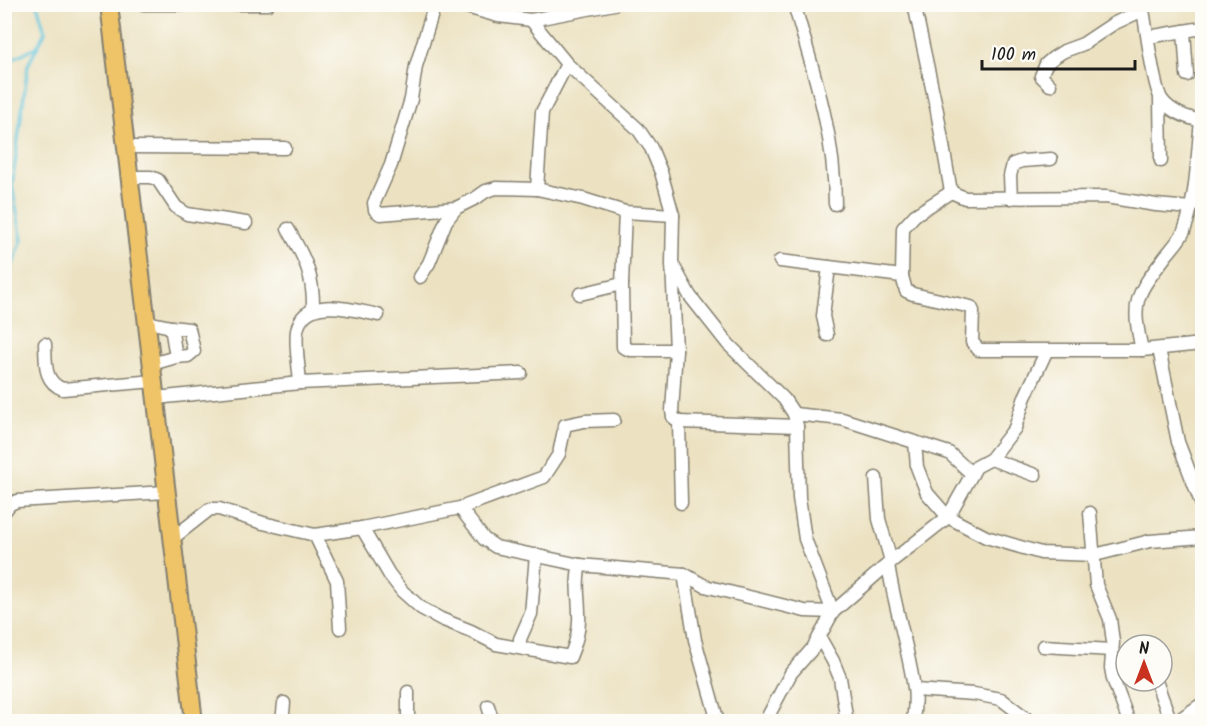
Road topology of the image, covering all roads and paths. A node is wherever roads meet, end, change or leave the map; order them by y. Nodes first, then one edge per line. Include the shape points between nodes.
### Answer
1 (109, 4) edge
2 (143, 4) edge
3 (268, 4) edge
4 (435, 4) edge
5 (456, 4) edge
6 (614, 4) edge
7 (794, 4) edge
8 (914, 4) edge
9 (1142, 7) edge
10 (531, 20) junction
11 (1203, 28) edge
12 (1184, 32) junction
13 (1148, 37) junction
14 (567, 64) junction
15 (1187, 75) dead end
16 (1050, 85) dead end
17 (1161, 99) junction
18 (1202, 121) edge
19 (127, 147) junction
20 (285, 148) dead end
21 (1051, 159) dead end
22 (1161, 161) dead end
23 (131, 177) junction
24 (537, 189) junction
25 (951, 192) junction
26 (1011, 198) junction
27 (835, 204) dead end
28 (456, 208) junction
29 (1191, 208) junction
30 (625, 212) junction
31 (673, 215) junction
32 (246, 223) dead end
33 (288, 230) dead end
34 (780, 261) dead end
35 (672, 264) junction
36 (829, 267) junction
37 (902, 276) junction
38 (420, 277) dead end
39 (622, 284) junction
40 (580, 294) dead end
41 (313, 310) junction
42 (378, 315) dead end
43 (147, 322) junction
44 (171, 327) junction
45 (827, 335) dead end
46 (45, 344) dead end
47 (1203, 344) edge
48 (1159, 349) junction
49 (676, 350) junction
50 (1142, 350) junction
51 (1046, 352) junction
52 (176, 357) junction
53 (153, 373) junction
54 (521, 373) dead end
55 (300, 383) junction
56 (156, 398) junction
57 (614, 420) dead end
58 (796, 420) junction
59 (679, 422) junction
60 (915, 442) junction
61 (991, 459) junction
62 (972, 474) junction
63 (1035, 475) dead end
64 (876, 478) dead end
65 (166, 492) junction
66 (681, 503) dead end
67 (1203, 505) edge
68 (460, 508) junction
69 (4, 512) edge
70 (1090, 513) dead end
71 (948, 517) junction
72 (362, 528) junction
73 (315, 534) junction
74 (1203, 537) edge
75 (173, 538) junction
76 (536, 555) junction
77 (1095, 555) junction
78 (889, 562) junction
79 (580, 566) junction
80 (684, 574) junction
81 (833, 612) junction
82 (340, 628) dead end
83 (820, 638) junction
84 (520, 646) junction
85 (1043, 646) dead end
86 (1113, 650) junction
87 (915, 690) junction
88 (408, 692) dead end
89 (1160, 693) edge
90 (284, 703) dead end
91 (1203, 704) edge
92 (488, 706) dead end
93 (194, 722) edge
94 (282, 722) edge
95 (408, 722) edge
96 (493, 722) edge
97 (718, 722) edge
98 (765, 722) edge
99 (847, 722) edge
100 (913, 722) edge
101 (1031, 722) edge
102 (1129, 722) edge
103 (1171, 722) edge
104 (1176, 722) edge

1 - 19 main road
2 - 3 street
4 - 28 street via 391,165 374,203 380,214
5 - 10 street
6 - 10 street
7 - 27 street via 829,133
8 - 25 street
9 - 13 street
9 - 16 street via 1053,58 1041,76
10 - 14 street
11 - 12 street
12 - 13 street
12 - 15 street
13 - 17 street
14 - 24 street via 542,112
14 - 31 street via 627,119 651,148
17 - 18 street via 1173,111
17 - 22 street
18 - 29 street
19 - 20 street
19 - 23 main road
21 - 26 street via 1013,164
23 - 32 street via 158,180 176,207 187,214
23 - 43 main road
24 - 28 street via 496,188
24 - 30 street
25 - 26 street via 965,198
25 - 37 street via 915,215 903,228
26 - 29 street via 1106,197
28 - 38 street
29 - 50 street via 1183,233 1136,302
30 - 31 street
30 - 39 street
31 - 35 street
33 - 41 street via 305,259 313,284
34 - 36 street
35 - 49 street
35 - 58 street via 690,296 728,344 772,386
36 - 37 street
36 - 45 street via 824,316
37 - 51 street via 906,291 971,307 972,342 979,350
39 - 40 street
39 - 49 street via 623,347
41 - 42 street via 347,308
41 - 55 street via 297,331
43 - 44 street
43 - 53 main road
44 - 52 street
44 - 52 street via 191,332 194,351
46 - 53 street via 48,376 63,389
47 - 48 street
48 - 50 street
48 - 67 street via 1178,442
49 - 59 street via 672,411
50 - 51 street
51 - 61 street via 1015,428
52 - 53 street
53 - 56 main road
54 - 55 street
55 - 56 street
56 - 65 main road
57 - 68 street via 565,425 559,454 544,477
58 - 59 street
58 - 60 street via 843,419
58 - 81 street via 799,498 806,539
59 - 66 street
60 - 62 street via 949,453
60 - 71 street via 917,467 927,493
61 - 62 street via 976,467
61 - 63 street
62 - 71 street
64 - 78 street via 879,519
65 - 69 street via 17,501
65 - 75 main road
68 - 72 street
68 - 76 street via 484,539 496,547
70 - 77 street
71 - 77 street via 987,537 1041,553
71 - 78 street
72 - 73 street
72 - 84 street via 389,574 421,608 496,644
73 - 75 street via 210,509
73 - 82 street via 337,580
74 - 77 street via 1150,542
75 - 93 main road
76 - 79 street
76 - 84 street via 531,614
77 - 86 street via 1096,585 1110,620
78 - 81 street
78 - 87 street via 892,596
79 - 80 street
79 - 84 street via 576,598 579,628 570,657
80 - 81 street via 705,586 805,611
80 - 97 street via 695,640
81 - 83 street
83 - 98 street via 791,673
83 - 99 street via 840,678
85 - 86 street
86 - 102 street via 1113,679
87 - 100 street
87 - 101 street via 1001,699
88 - 95 street
89 - 103 street
90 - 94 street
91 - 104 street
92 - 96 street

